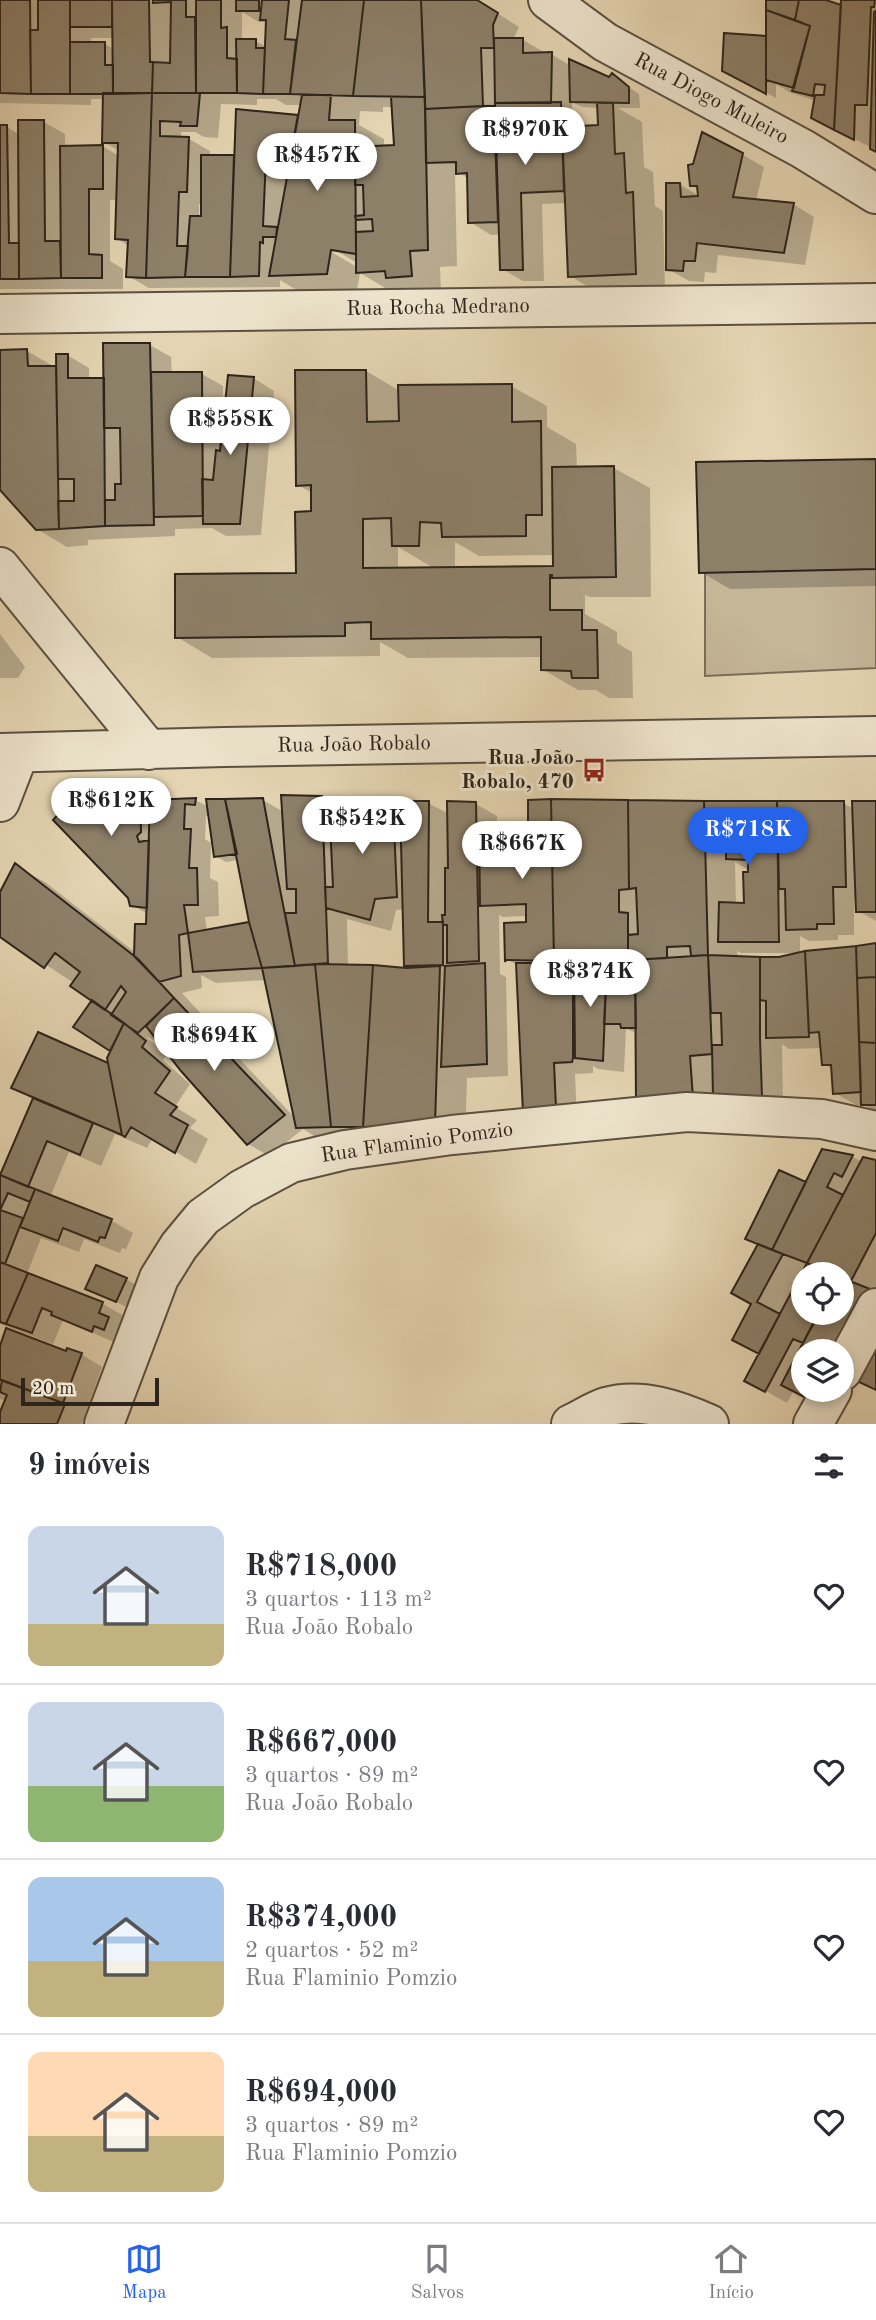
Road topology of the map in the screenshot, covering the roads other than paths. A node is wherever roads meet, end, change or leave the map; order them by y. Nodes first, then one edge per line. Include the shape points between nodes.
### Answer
1 (548, 0) edge
2 (876, 194) edge
3 (876, 303) edge
4 (0, 314) edge
5 (0, 567) edge
6 (876, 736) edge
7 (149, 750) junction
8 (10, 753) edge
9 (0, 802) edge
10 (876, 1131) edge
11 (876, 1308) edge
12 (854, 1349) edge
13 (825, 1402) edge
14 (104, 1424) edge
15 (571, 1424) edge
16 (709, 1424) edge
17 (813, 1424) edge

1 - 2 street, Rua Diogo Muleiro via 605,42 803,149
3 - 4 street, Rua Rocha Medrano
5 - 7 street
6 - 7 street, Rua João Robalo
7 - 8 street, Rua João Robalo
8 - 9 street
10 - 14 street, Rua Flaminio Pomzio via 822,1119 687,1112 452,1135 345,1150 291,1163 203,1217 179,1246 159,1278
11 - 12 street
13 - 17 street
15 - 16 street via 607,1407 638,1403 676,1410

